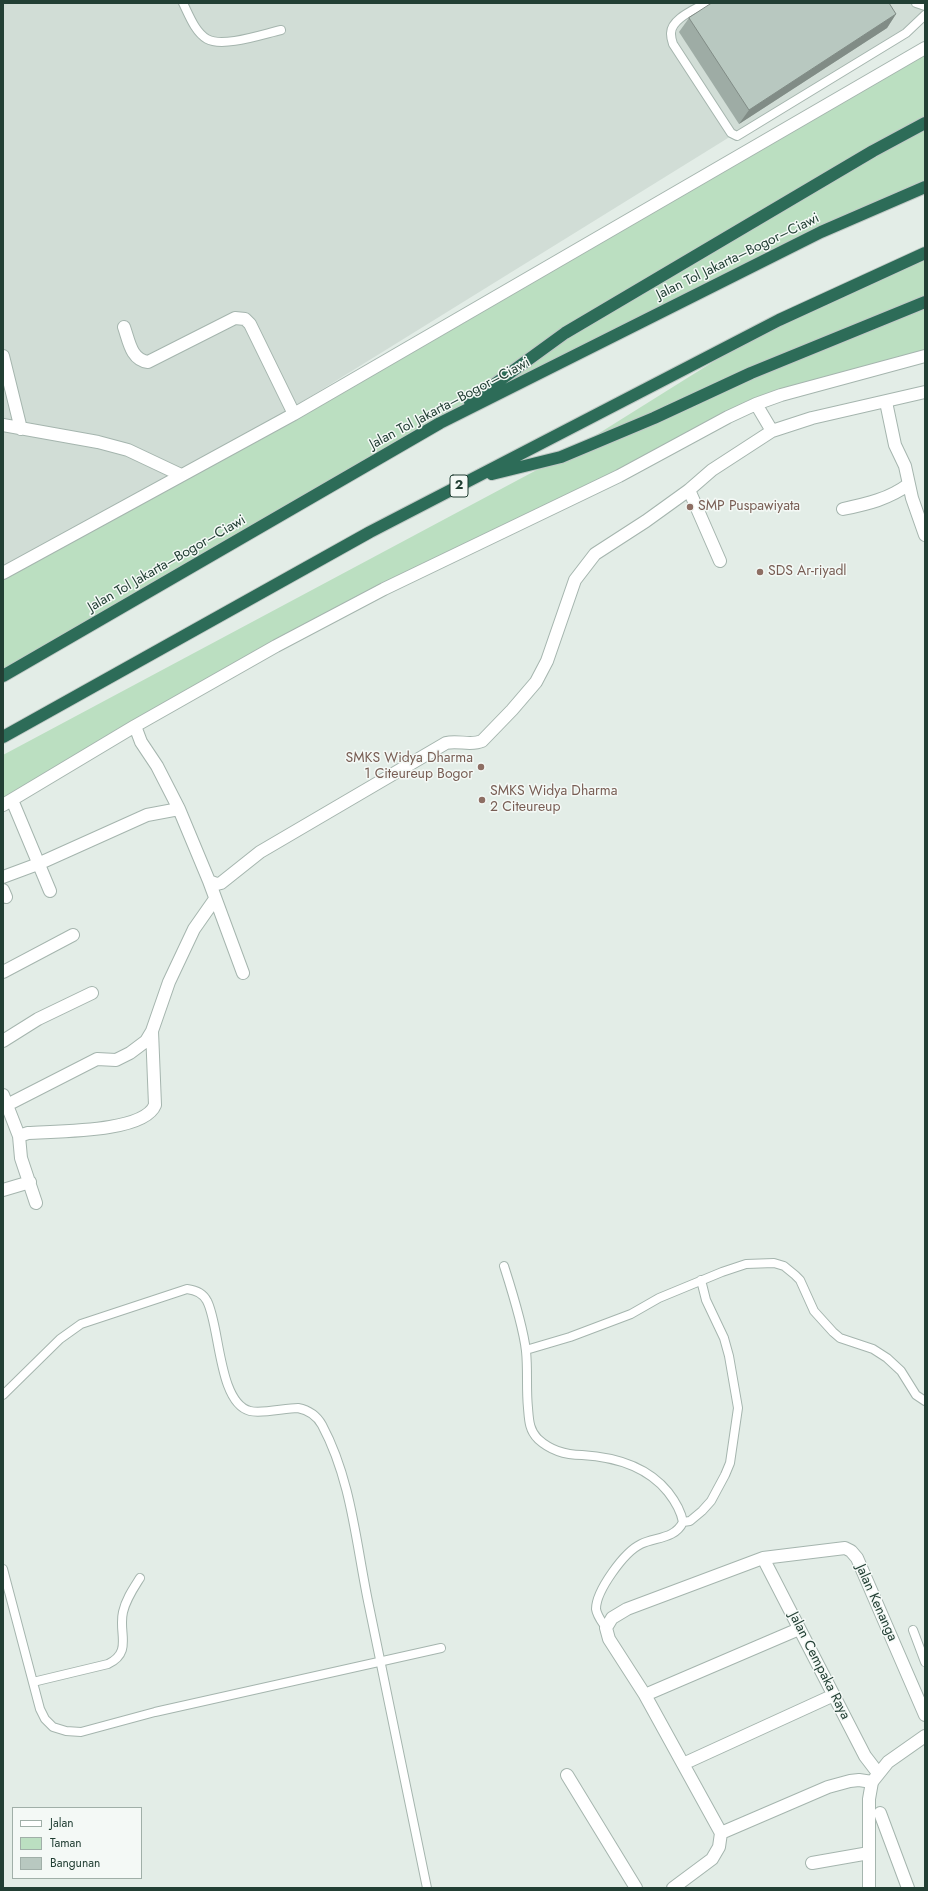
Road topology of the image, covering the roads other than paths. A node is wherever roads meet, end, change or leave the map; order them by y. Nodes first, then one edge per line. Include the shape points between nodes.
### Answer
1 (184, 3) edge
2 (706, 3) edge
3 (916, 3) edge
4 (925, 6) edge
5 (925, 15) edge
6 (281, 30) dead end
7 (925, 48) edge
8 (925, 123) edge
9 (925, 187) edge
10 (925, 253) edge
11 (925, 302) edge
12 (124, 327) dead end
13 (3, 356) edge
14 (925, 356) edge
15 (925, 392) edge
16 (886, 402) junction
17 (756, 404) junction
18 (294, 414) junction
19 (440, 424) junction
20 (3, 425) edge
21 (21, 429) junction
22 (772, 431) junction
23 (181, 475) junction
24 (472, 479) junction
25 (909, 484) junction
26 (689, 490) junction
27 (844, 509) dead end
28 (925, 536) edge
29 (720, 561) dead end
30 (3, 573) edge
31 (3, 676) edge
32 (135, 726) junction
33 (3, 737) edge
34 (8, 803) edge
35 (179, 809) junction
36 (38, 864) junction
37 (3, 877) edge
38 (209, 881) junction
39 (50, 890) dead end
40 (215, 899) junction
41 (73, 935) dead end
42 (3, 972) edge
43 (243, 973) dead end
44 (92, 993) dead end
45 (152, 1032) junction
46 (3, 1041) edge
47 (5, 1100) edge
48 (7, 1121) edge
49 (19, 1136) junction
50 (30, 1182) junction
51 (3, 1190) edge
52 (36, 1203) dead end
53 (504, 1266) dead end
54 (701, 1280) junction
55 (526, 1350) junction
56 (3, 1394) edge
57 (925, 1401) edge
58 (683, 1522) junction
59 (763, 1558) junction
60 (3, 1569) edge
61 (140, 1578) dead end
62 (606, 1628) junction
63 (799, 1629) junction
64 (912, 1630) dead end
65 (441, 1648) dead end
66 (381, 1662) junction
67 (925, 1662) edge
68 (33, 1682) junction
69 (645, 1695) junction
70 (834, 1695) junction
71 (925, 1715) edge
72 (925, 1736) edge
73 (683, 1764) junction
74 (567, 1775) dead end
75 (875, 1778) junction
76 (880, 1813) dead end
77 (721, 1833) junction
78 (868, 1853) junction
79 (812, 1863) dead end
80 (427, 1888) edge
81 (636, 1888) edge
82 (673, 1888) edge
83 (869, 1888) edge
84 (908, 1888) edge

1 - 6 lane via 198,31 207,39 217,42
2 - 5 lane via 680,19 670,34 673,44 731,133 737,136 906,33
3 - 4 lane
7 - 18 street
8 - 19 highway via 866,155 566,333
9 - 19 highway, Jalan Tol Jakarta–Bogor–Ciawi via 821,232
10 - 24 highway, 2 via 780,320
11 - 24 highway via 561,457
12 - 18 street via 134,356 148,362 235,318 245,319 250,324
13 - 21 street
14 - 17 street
15 - 16 street
16 - 22 street via 812,418
16 - 25 street via 895,446 905,466
17 - 22 street
17 - 32 street via 619,476 384,589 276,646
18 - 23 street
19 - 31 highway, Jalan Tol Jakarta–Bogor–Ciawi
20 - 21 street
21 - 23 street via 98,442 128,450
22 - 26 street via 712,470
23 - 30 street
24 - 33 highway, 2 via 370,532
25 - 27 street via 896,493 868,504
25 - 28 street
26 - 29 street
26 - 38 street via 590,559 575,580 549,654 536,682 482,741 476,744 454,741 446,743 260,852 221,883
32 - 34 street
32 - 35 street via 141,742 157,766
34 - 36 street
35 - 36 street via 147,815
35 - 38 street
36 - 37 street
36 - 39 street
38 - 40 street
40 - 43 street
40 - 45 street via 194,929 169,982
41 - 42 street
44 - 46 street via 38,1019
45 - 47 street via 140,1046 116,1060 104,1058 91,1062
45 - 49 street via 155,1105 150,1112 99,1129 28,1133
47 - 48 street
48 - 49 street
49 - 50 street via 21,1158
50 - 51 street
50 - 52 street
53 - 55 lane
54 - 55 lane via 659,1298 631,1314
54 - 57 lane via 746,1264 774,1263 784,1266 800,1280 814,1311 833,1332 840,1338 873,1349 887,1358 901,1371 916,1395
54 - 58 lane via 706,1300 727,1350 738,1408 730,1463 725,1475 711,1501 690,1521
55 - 58 lane via 530,1427 538,1439 557,1452 618,1461 646,1472 670,1495 679,1509
56 - 66 lane via 60,1339 82,1324 187,1289 202,1295 209,1305 225,1373 236,1402 249,1411 304,1409 322,1424 338,1464 354,1519 368,1605
58 - 62 lane via 671,1534 641,1544 632,1550 612,1572 597,1604 598,1616
59 - 62 street via 627,1609 612,1618
59 - 63 street, Jalan Cempaka Raya
59 - 71 street, Jalan Kenanga via 839,1548 851,1551
60 - 68 lane
61 - 68 lane via 125,1603 123,1646 118,1658 108,1664
62 - 69 street via 609,1639
63 - 69 street
63 - 70 street, Jalan Cempaka Raya
64 - 67 lane
65 - 66 lane
66 - 68 lane via 155,1712 82,1732 59,1730 48,1723 40,1709
66 - 80 lane
69 - 73 street
70 - 73 street
70 - 75 street, Jalan Cempaka Raya
72 - 75 street via 888,1762
73 - 77 street
74 - 81 street
75 - 77 street via 828,1787
75 - 78 street via 869,1799
76 - 84 street
77 - 82 street via 719,1847 712,1859
78 - 79 street
78 - 83 street

